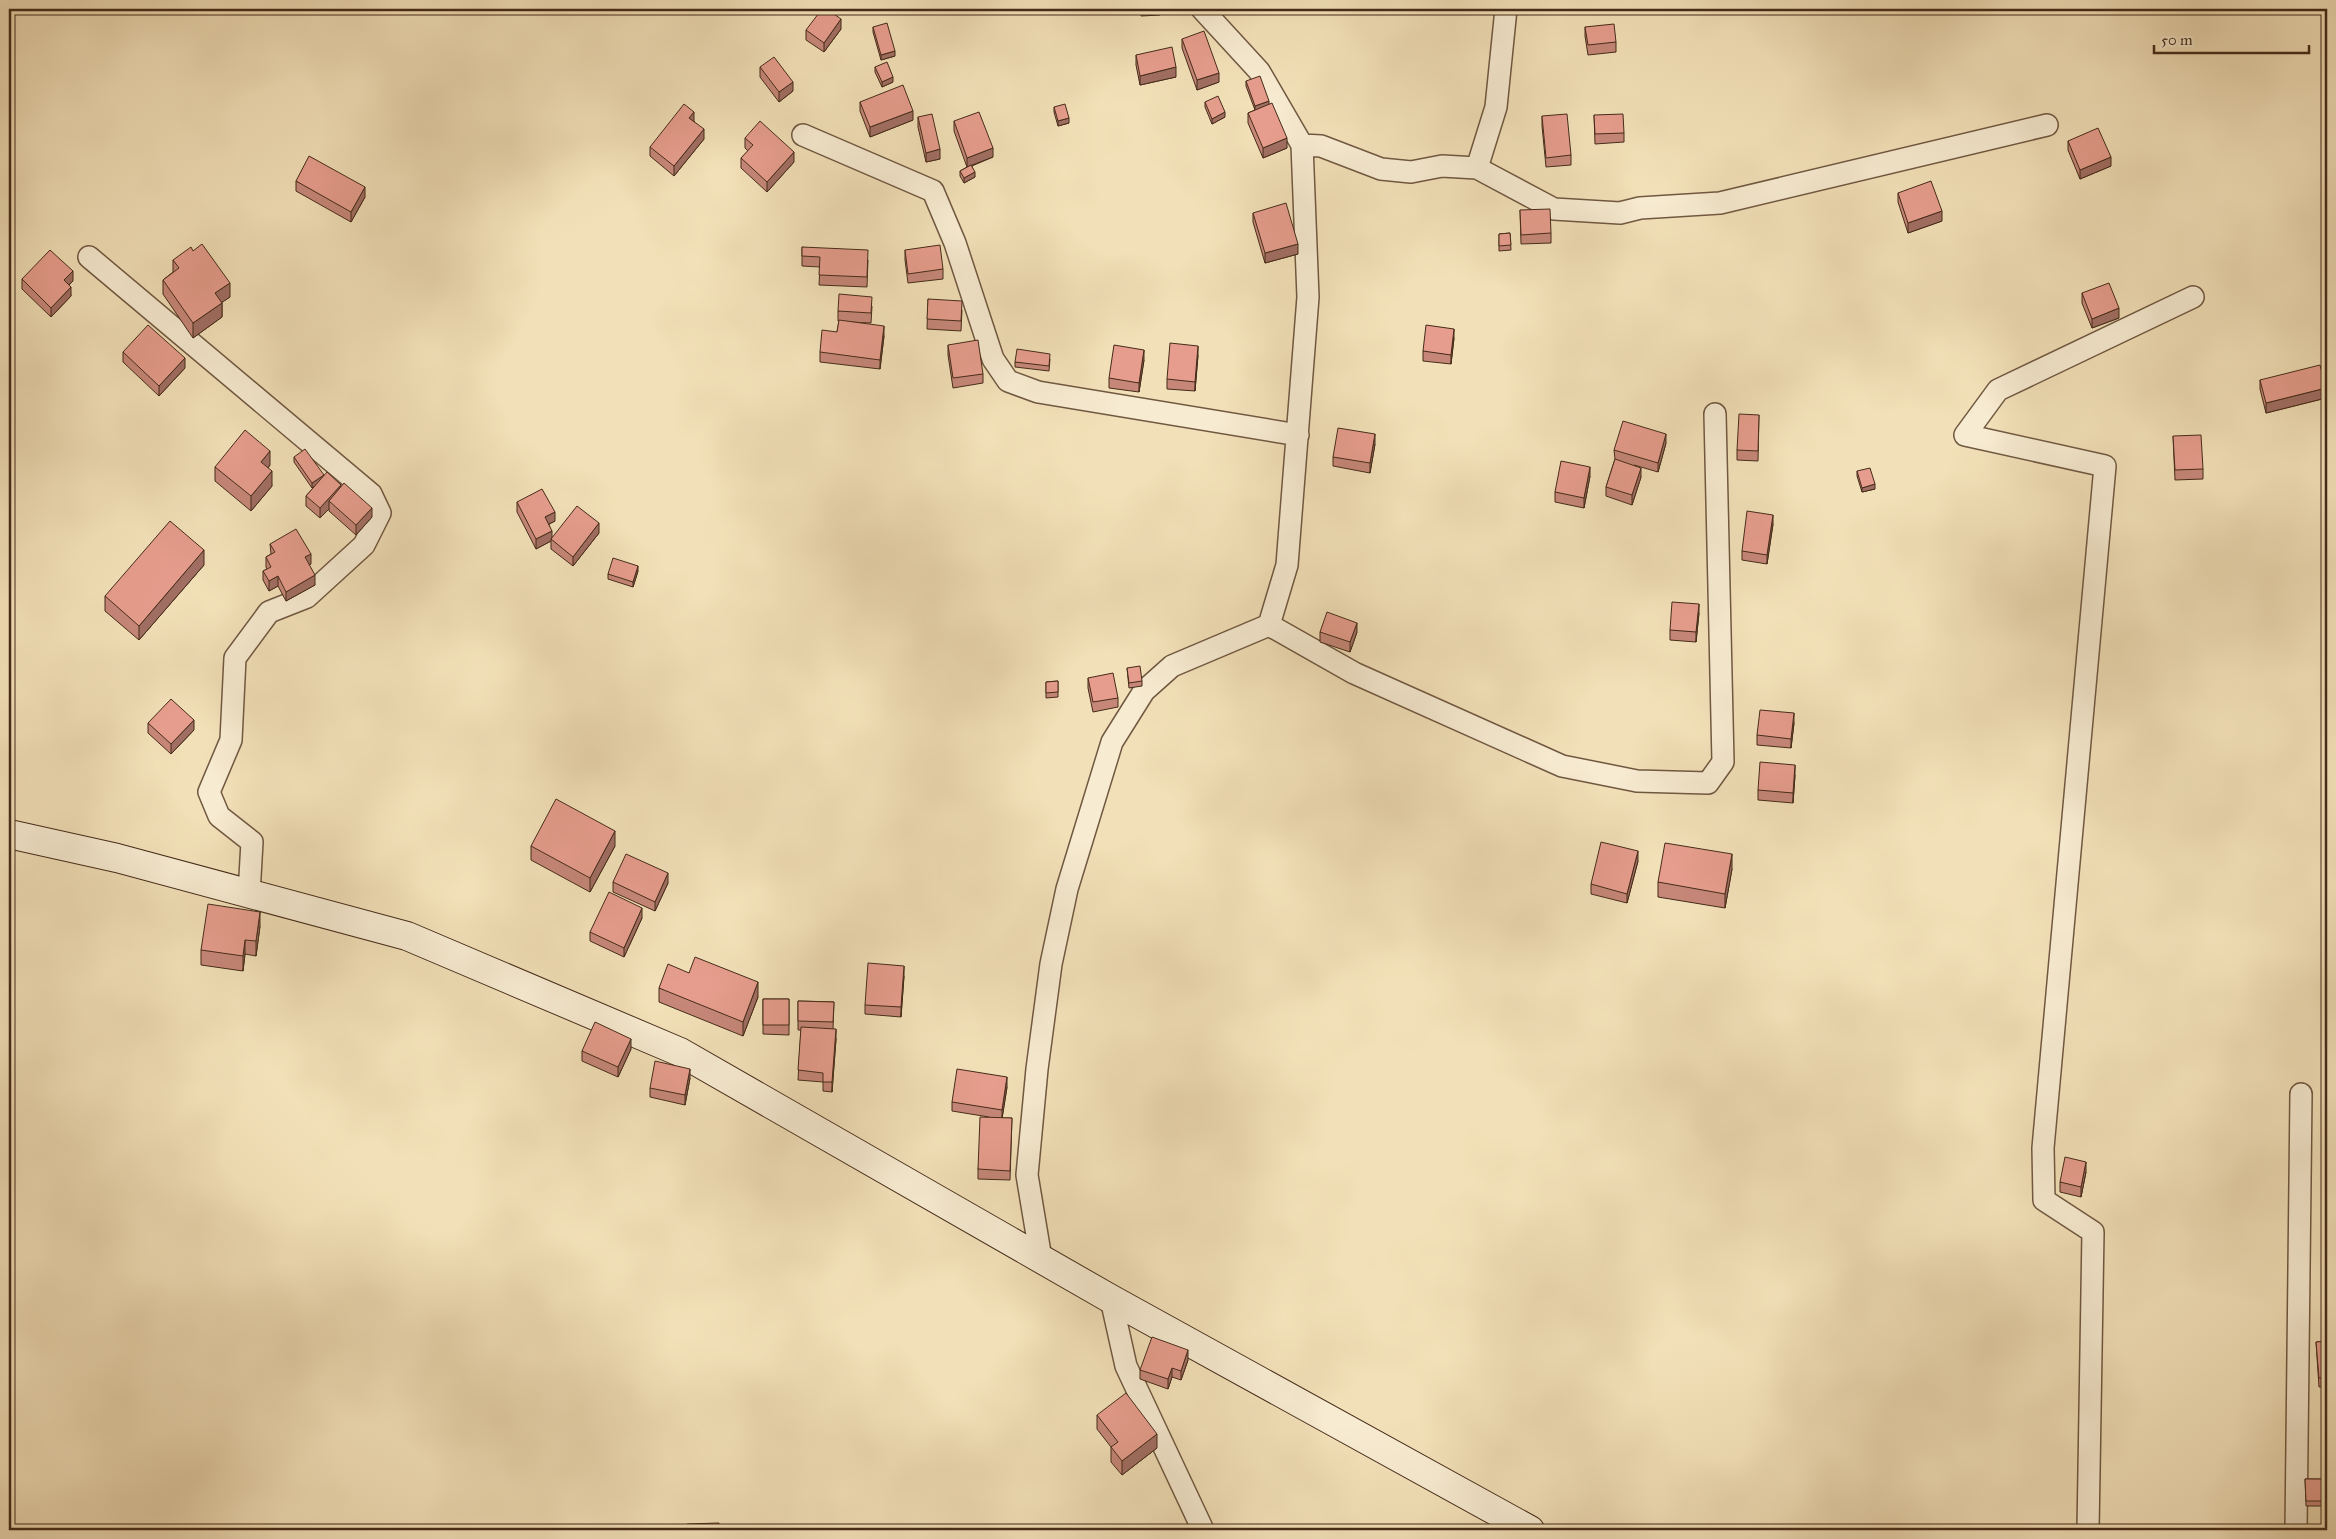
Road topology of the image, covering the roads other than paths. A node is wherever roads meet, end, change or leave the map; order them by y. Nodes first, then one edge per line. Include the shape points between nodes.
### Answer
1 (1202, 9) edge
2 (1506, 9) edge
3 (2047, 125) dead end
4 (803, 135) dead end
5 (1302, 144) junction
6 (1477, 168) junction
7 (89, 257) dead end
8 (2193, 298) dead end
9 (1715, 414) dead end
10 (1298, 435) junction
11 (1269, 626) junction
12 (9, 834) edge
13 (249, 894) junction
14 (2301, 1094) dead end
15 (1041, 1259) junction
16 (1111, 1299) junction
17 (1203, 1530) edge
18 (1530, 1530) edge
19 (2088, 1530) edge
20 (2296, 1530) edge

1 - 5 street via 1259,71
2 - 6 street via 1496,107
3 - 6 street via 1720,203 1640,208 1620,213 1554,209
4 - 10 street via 933,191 955,243 994,359 1008,381 1038,392
5 - 6 street via 1321,146 1381,169 1411,172 1442,166
5 - 10 street via 1308,297
7 - 13 street via 372,494 380,513 364,546 307,597 269,612 235,658 232,740 209,792 219,816 252,842
8 - 19 street via 1998,390 1965,435 2105,466 2042,1148 2044,1200 2093,1232
9 - 11 street via 1723,762 1708,783 1637,781 1562,766 1354,673
10 - 11 street via 1287,565
11 - 15 street via 1172,666 1144,691 1112,742 1067,889 1051,964 1027,1174
12 - 13 street via 117,858
13 - 15 street via 407,936 680,1052
14 - 20 street
15 - 16 street
16 - 17 street via 1126,1366
16 - 18 street

